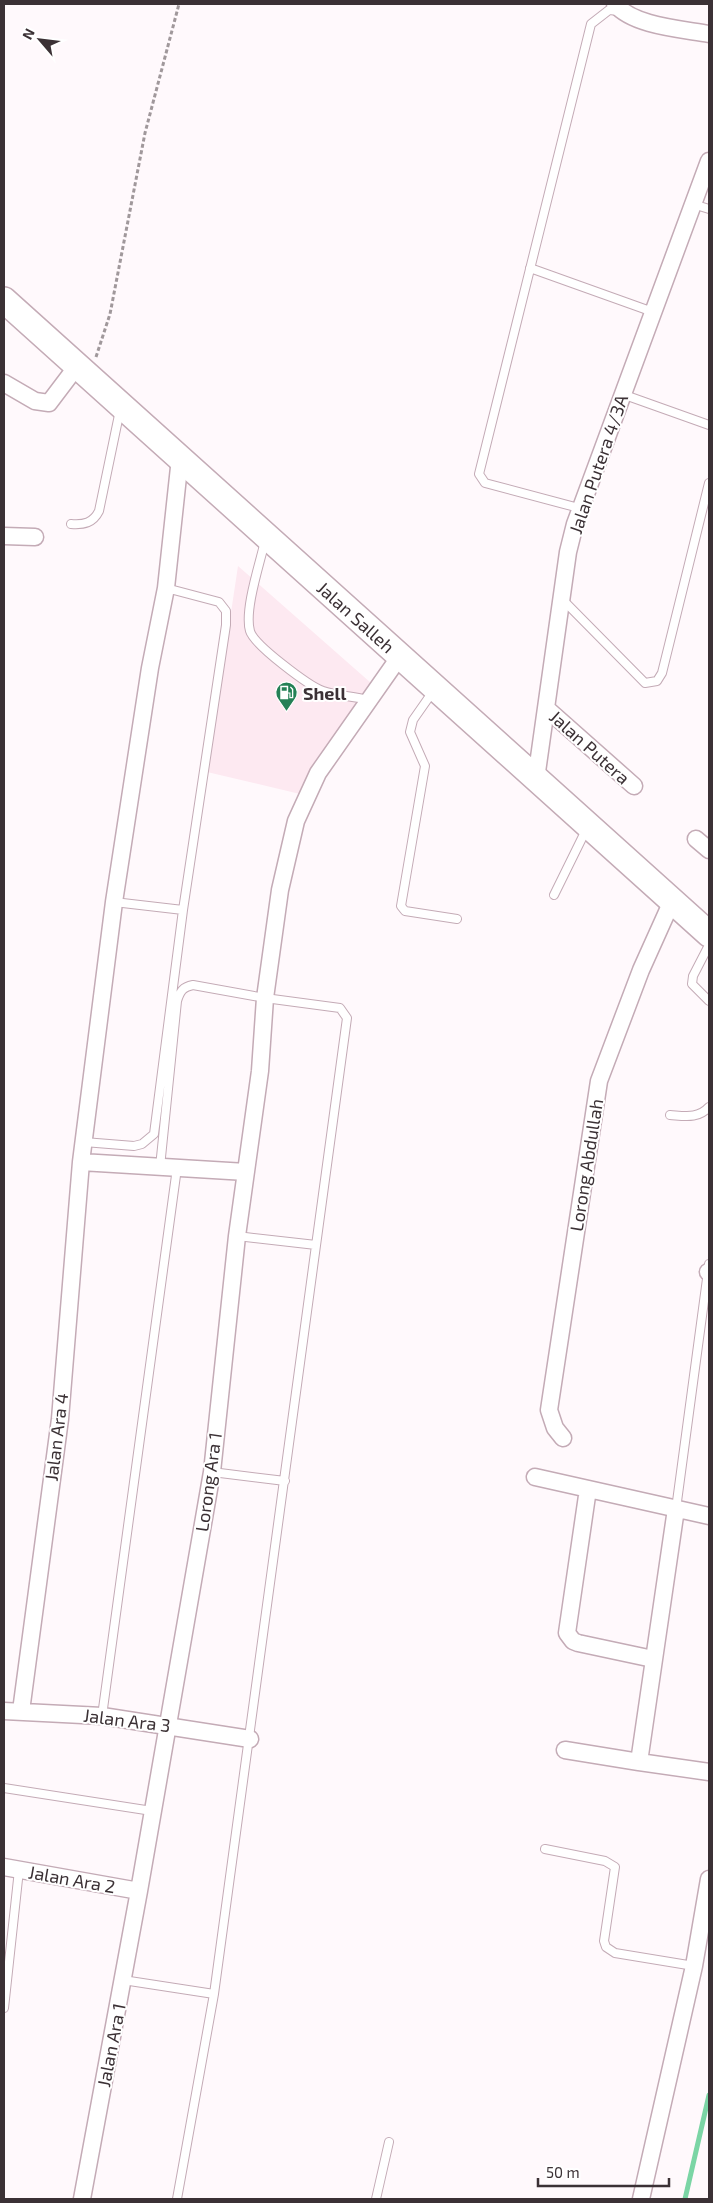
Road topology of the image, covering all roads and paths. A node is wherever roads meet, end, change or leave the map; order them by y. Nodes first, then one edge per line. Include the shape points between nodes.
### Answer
1 (179, 4) edge
2 (618, 7) edge
3 (709, 34) edge
4 (709, 161) edge
5 (694, 204) junction
6 (709, 209) edge
7 (530, 268) junction
8 (4, 300) edge
9 (653, 312) junction
10 (83, 371) junction
11 (4, 383) edge
12 (622, 394) junction
13 (121, 406) junction
14 (709, 426) edge
15 (180, 458) junction
16 (709, 483) edge
17 (579, 508) junction
18 (71, 524) dead end
19 (4, 536) edge
20 (266, 536) junction
21 (34, 537) dead end
22 (166, 588) junction
23 (561, 599) junction
24 (400, 656) junction
25 (435, 688) junction
26 (368, 700) junction
27 (546, 708) junction
28 (536, 779) junction
29 (634, 786) dead end
30 (588, 826) junction
31 (696, 839) dead end
32 (709, 850) edge
33 (554, 895) dead end
34 (672, 901) junction
35 (114, 902) junction
36 (182, 910) junction
37 (457, 919) dead end
38 (709, 934) edge
39 (709, 945) edge
40 (265, 998) junction
41 (709, 1002) edge
42 (709, 1107) edge
43 (670, 1115) dead end
44 (84, 1142) junction
45 (81, 1162) junction
46 (168, 1167) junction
47 (246, 1172) junction
48 (237, 1236) junction
49 (316, 1245) junction
50 (709, 1269) edge
51 (563, 1438) dead end
52 (212, 1472) junction
53 (534, 1477) dead end
54 (285, 1481) junction
55 (588, 1489) junction
56 (676, 1509) junction
57 (709, 1516) edge
58 (653, 1659) junction
59 (4, 1711) edge
60 (21, 1711) junction
61 (102, 1716) junction
62 (168, 1724) junction
63 (250, 1739) junction
64 (565, 1750) dead end
65 (639, 1762) junction
66 (709, 1772) edge
67 (4, 1788) edge
68 (152, 1811) junction
69 (545, 1849) dead end
70 (12, 1869) edge
71 (709, 1879) edge
72 (139, 1891) junction
73 (694, 1966) junction
74 (123, 1980) junction
75 (214, 1994) junction
76 (4, 2008) edge
77 (389, 2142) dead end
78 (82, 2199) edge
79 (177, 2199) edge
80 (376, 2199) edge
81 (641, 2199) edge

1 - 10 path via 145,133 110,314 102,342
2 - 3 street via 634,19
2 - 7 lane via 591,24
4 - 5 street, Jalan Putera 4/3A
5 - 6 lane
5 - 9 street, Jalan Putera 4/3A
7 - 9 lane
7 - 17 lane via 479,474 485,483
8 - 10 main road, Jalan Salleh
9 - 12 street, Jalan Putera 4/3A
10 - 11 street via 49,403 35,401
10 - 13 main road, Jalan Salleh
12 - 14 lane
12 - 17 street, Jalan Putera 4/3A
13 - 15 main road, Jalan Salleh
13 - 18 lane via 99,511 84,525
15 - 20 main road, Jalan Salleh
15 - 22 street, Jalan Ara 4
16 - 23 lane via 662,673 657,681 645,682
17 - 23 street, Jalan Putera 4/3A
19 - 21 street
20 - 24 main road, Jalan Salleh
20 - 26 lane via 250,606 250,632 308,684 333,694
22 - 35 street, Jalan Ara 4 via 150,668
22 - 36 lane via 219,602 226,610
23 - 27 street, Jalan Putera 4/3A
24 - 25 main road, Jalan Salleh
24 - 26 street, Lorong Ara 1
25 - 28 main road, Jalan Salleh
25 - 37 lane via 410,732 426,766 401,906 405,911
26 - 40 street, Lorong Ara 1 via 318,773 296,821 280,890
27 - 28 street, Jalan Putera 4/3A
27 - 29 street, Jalan Putera
28 - 30 main road, Jalan Salleh
30 - 33 lane
30 - 34 main road, Jalan Salleh
31 - 32 street
34 - 38 main road, Jalan Salleh
34 - 51 street, Lorong Abdullah via 641,970 599,1081 549,1410 555,1428
35 - 36 lane
35 - 44 street, Jalan Ara 4
36 - 44 lane via 154,1134 134,1146
39 - 41 lane via 692,984
40 - 46 lane via 193,985 185,986 180,992
40 - 47 street, Lorong Ara 1 via 260,1071
40 - 49 lane via 334,1006 340,1008 347,1018
42 - 43 lane via 696,1116
44 - 45 street, Jalan Ara 4
45 - 46 street
45 - 60 street, Jalan Ara 4 via 60,1419
46 - 47 street
46 - 61 lane
47 - 48 street, Lorong Ara 1
48 - 49 lane
48 - 52 street, Lorong Ara 1
49 - 54 lane
50 - 56 lane
52 - 54 lane
52 - 62 street, Lorong Ara 1
53 - 55 street
54 - 63 lane
55 - 56 street
55 - 58 street via 567,1633 572,1641 578,1643
56 - 57 street
56 - 58 street
58 - 65 street
59 - 60 street, Jalan Ara 3
60 - 61 street, Jalan Ara 3
61 - 62 street, Jalan Ara 3
62 - 63 street, Jalan Ara 3
62 - 68 street, Lorong Ara 1
63 - 75 lane
64 - 65 street
65 - 66 street
67 - 68 lane
68 - 72 street, Lorong Ara 1
69 - 73 lane via 604,1861 615,1867 604,1941 608,1949 615,1953
70 - 72 street, Jalan Ara 2
70 - 76 lane
71 - 73 street
72 - 74 street, Jalan Ara 1
73 - 81 street
74 - 75 lane
74 - 78 street, Jalan Ara 1
75 - 79 lane
77 - 80 lane

